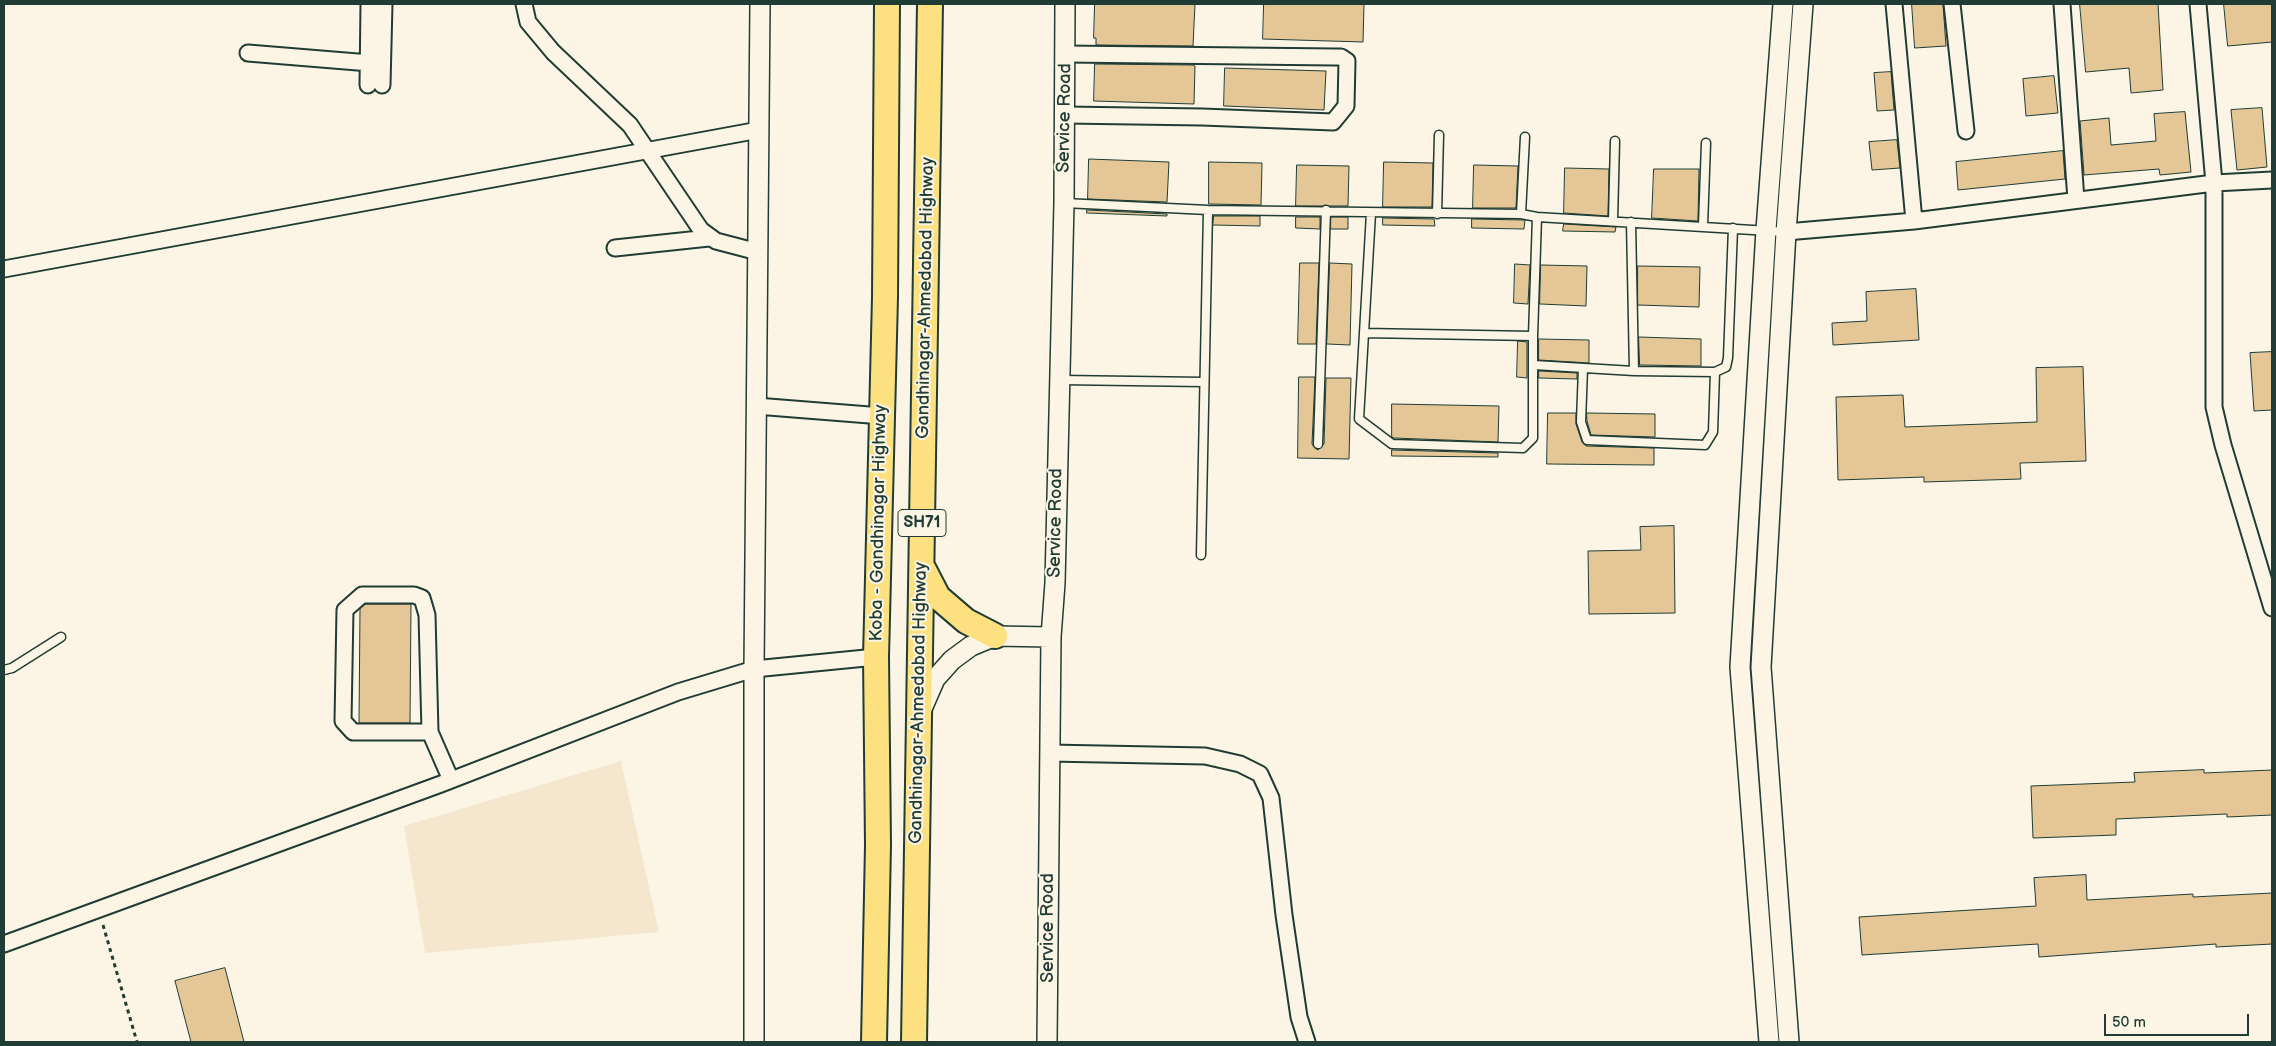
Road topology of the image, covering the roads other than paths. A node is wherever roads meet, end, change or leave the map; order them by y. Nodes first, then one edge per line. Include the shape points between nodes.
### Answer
1 (369, 4) edge
2 (384, 4) edge
3 (524, 4) edge
4 (760, 4) edge
5 (887, 4) edge
6 (930, 4) edge
7 (1066, 4) edge
8 (1782, 4) edge
9 (1803, 4) edge
10 (1894, 4) edge
11 (1952, 4) edge
12 (2062, 4) edge
13 (2198, 4) edge
14 (248, 53) dead end
15 (1066, 54) junction
16 (375, 64) junction
17 (375, 85) dead end
18 (1064, 115) junction
19 (759, 130) junction
20 (1966, 131) dead end
21 (1439, 135) dead end
22 (1525, 137) dead end
23 (1615, 141) dead end
24 (1706, 143) dead end
25 (647, 150) junction
26 (2272, 180) edge
27 (2214, 183) junction
28 (2076, 200) junction
29 (1064, 203) junction
30 (1208, 210) junction
31 (1326, 210) junction
32 (1372, 213) junction
33 (1438, 214) junction
34 (1521, 214) junction
35 (1537, 217) junction
36 (1613, 221) junction
37 (1914, 221) junction
38 (1631, 222) junction
39 (1703, 226) junction
40 (1733, 228) junction
41 (1766, 230) junction
42 (1786, 232) junction
43 (709, 238) junction
44 (614, 248) dead end
45 (758, 252) junction
46 (4, 269) edge
47 (1364, 333) junction
48 (1533, 336) junction
49 (1534, 365) junction
50 (1584, 368) junction
51 (1634, 371) junction
52 (1715, 372) junction
53 (1060, 380) junction
54 (1204, 382) junction
55 (756, 406) junction
56 (882, 416) junction
57 (1318, 444) dead end
58 (1201, 555) dead end
59 (922, 566) junction
60 (2272, 608) edge
61 (995, 636) junction
62 (61, 637) dead end
63 (1051, 637) junction
64 (876, 658) junction
65 (754, 669) junction
66 (4, 670) edge
67 (919, 716) junction
68 (430, 732) junction
69 (1049, 753) junction
70 (451, 780) junction
71 (4, 944) edge
72 (754, 1042) edge
73 (874, 1042) edge
74 (914, 1042) edge
75 (1047, 1042) edge
76 (1306, 1042) edge
77 (1769, 1042) edge
78 (1789, 1042) edge

1 - 16 street
2 - 16 street
3 - 25 street via 528,22 553,52 630,125
4 - 19 street
5 - 56 main road, Koba - Gandhinagar Highway / SH71
6 - 59 main road, Gandhinagar-Ahmedabad Highway / SH71
7 - 15 street, Service Road
8 - 41 street
9 - 42 street
10 - 37 street
11 - 20 street
12 - 28 street
13 - 27 street
14 - 16 street
15 - 18 street, Service Road
15 - 18 street via 1342,57 1348,61 1349,68 1346,106 1333,122
16 - 17 street
18 - 29 street, Service Road
19 - 25 street
19 - 45 street
21 - 33 lane
22 - 34 lane
23 - 36 lane
24 - 39 lane
25 - 43 street
25 - 46 street
26 - 27 street
27 - 28 street
27 - 60 street via 2214,407 2222,445
28 - 37 street
29 - 30 lane
29 - 53 street, Service Road
30 - 31 lane
30 - 54 lane
31 - 32 lane
31 - 57 lane
32 - 33 lane
32 - 47 lane
33 - 34 lane
34 - 35 lane
35 - 36 lane
35 - 48 lane
36 - 38 lane
37 - 42 street
38 - 39 lane
38 - 51 lane
39 - 40 lane
40 - 41 lane
40 - 52 lane via 1728,358 1726,366
41 - 42 lane
41 - 77 street via 1740,667
42 - 78 street via 1761,667
43 - 44 street
43 - 45 street
45 - 55 street
47 - 48 lane
47 - 49 lane via 1359,419 1392,444 1523,448 1534,438
48 - 49 lane
49 - 50 lane
50 - 51 lane
50 - 52 lane via 1581,422 1587,440 1705,445 1713,432
51 - 52 lane
53 - 54 lane
53 - 63 street, Service Road
54 - 58 lane
55 - 56 street
55 - 65 street
56 - 64 main road, Koba - Gandhinagar Highway / SH71
59 - 61 main road via 938,596 966,622
59 - 67 main road, Gandhinagar-Ahmedabad Highway / SH71
61 - 63 street
61 - 67 street via 971,646 952,660 935,679
62 - 66 lane
63 - 69 street, Service Road
64 - 65 street
64 - 73 main road, Koba - Gandhinagar Highway / SH71 via 878,845
65 - 70 street via 678,692
65 - 72 street
67 - 74 main road, Gandhinagar-Ahmedabad Highway / SH71
68 - 68 street via 427,615 422,598 414,595 362,595 345,610 343,721 353,732
68 - 70 street
69 - 75 street, Service Road
69 - 76 street via 1205,756 1240,764 1260,774 1271,798 1284,915
70 - 71 street

